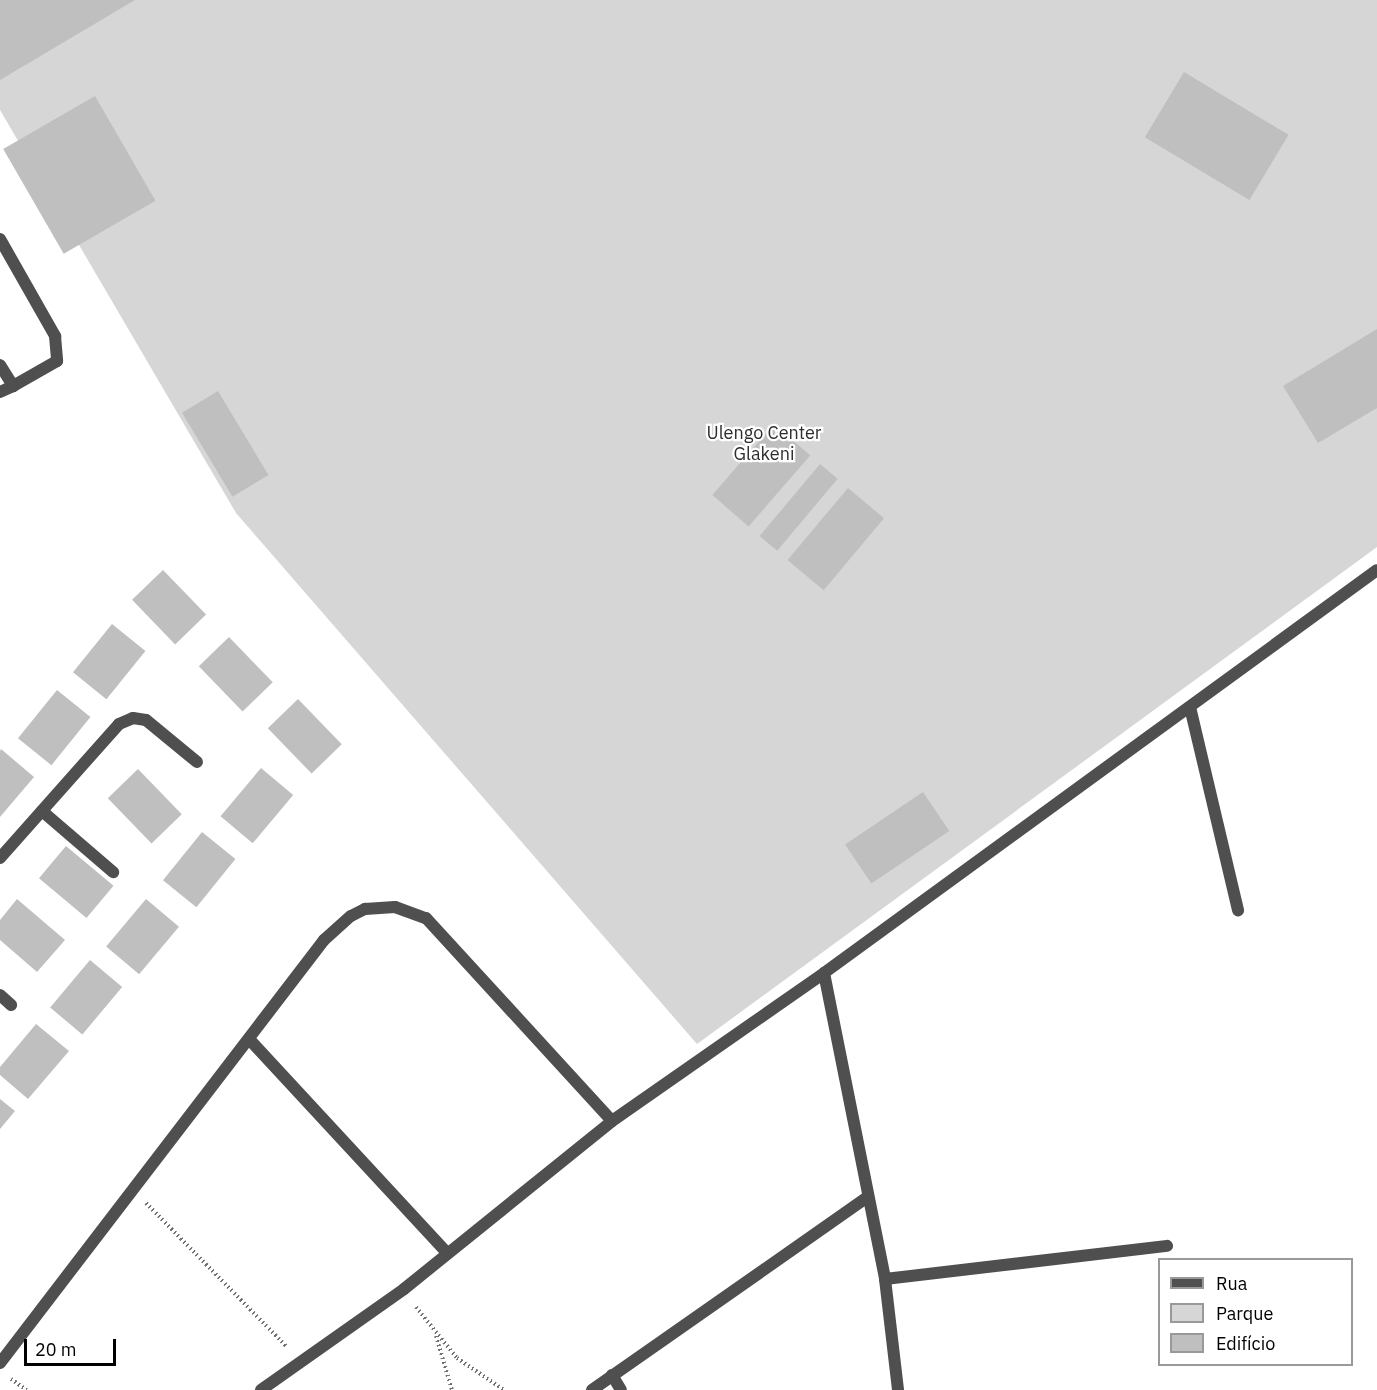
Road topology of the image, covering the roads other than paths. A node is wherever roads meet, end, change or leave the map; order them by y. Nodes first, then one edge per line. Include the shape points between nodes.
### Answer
1 (0, 239) edge
2 (0, 365) edge
3 (13, 386) junction
4 (0, 392) edge
5 (1377, 570) edge
6 (1190, 707) junction
7 (197, 762) dead end
8 (42, 811) junction
9 (0, 858) edge
10 (113, 872) dead end
11 (1238, 910) dead end
12 (824, 973) junction
13 (0, 995) edge
14 (11, 1005) dead end
15 (249, 1039) junction
16 (612, 1121) junction
17 (868, 1197) junction
18 (1167, 1246) dead end
19 (447, 1253) junction
20 (885, 1279) junction
21 (0, 1363) edge
22 (612, 1376) junction
23 (261, 1390) edge
24 (592, 1390) edge
25 (621, 1390) edge
26 (898, 1390) edge

1 - 3 street via 55,336 57,361
2 - 3 street
3 - 4 street
5 - 6 street
6 - 11 street
6 - 12 street
7 - 8 street via 146,720 133,718 119,724
8 - 9 street
8 - 10 street
12 - 16 street
12 - 17 street
13 - 14 street
15 - 16 street via 337,927 365,909 403,909 426,918 443,933
15 - 19 street
15 - 21 street
16 - 19 street
17 - 20 street
17 - 22 street
18 - 20 street
19 - 23 street via 404,1289
20 - 26 street
22 - 24 street
22 - 25 street

